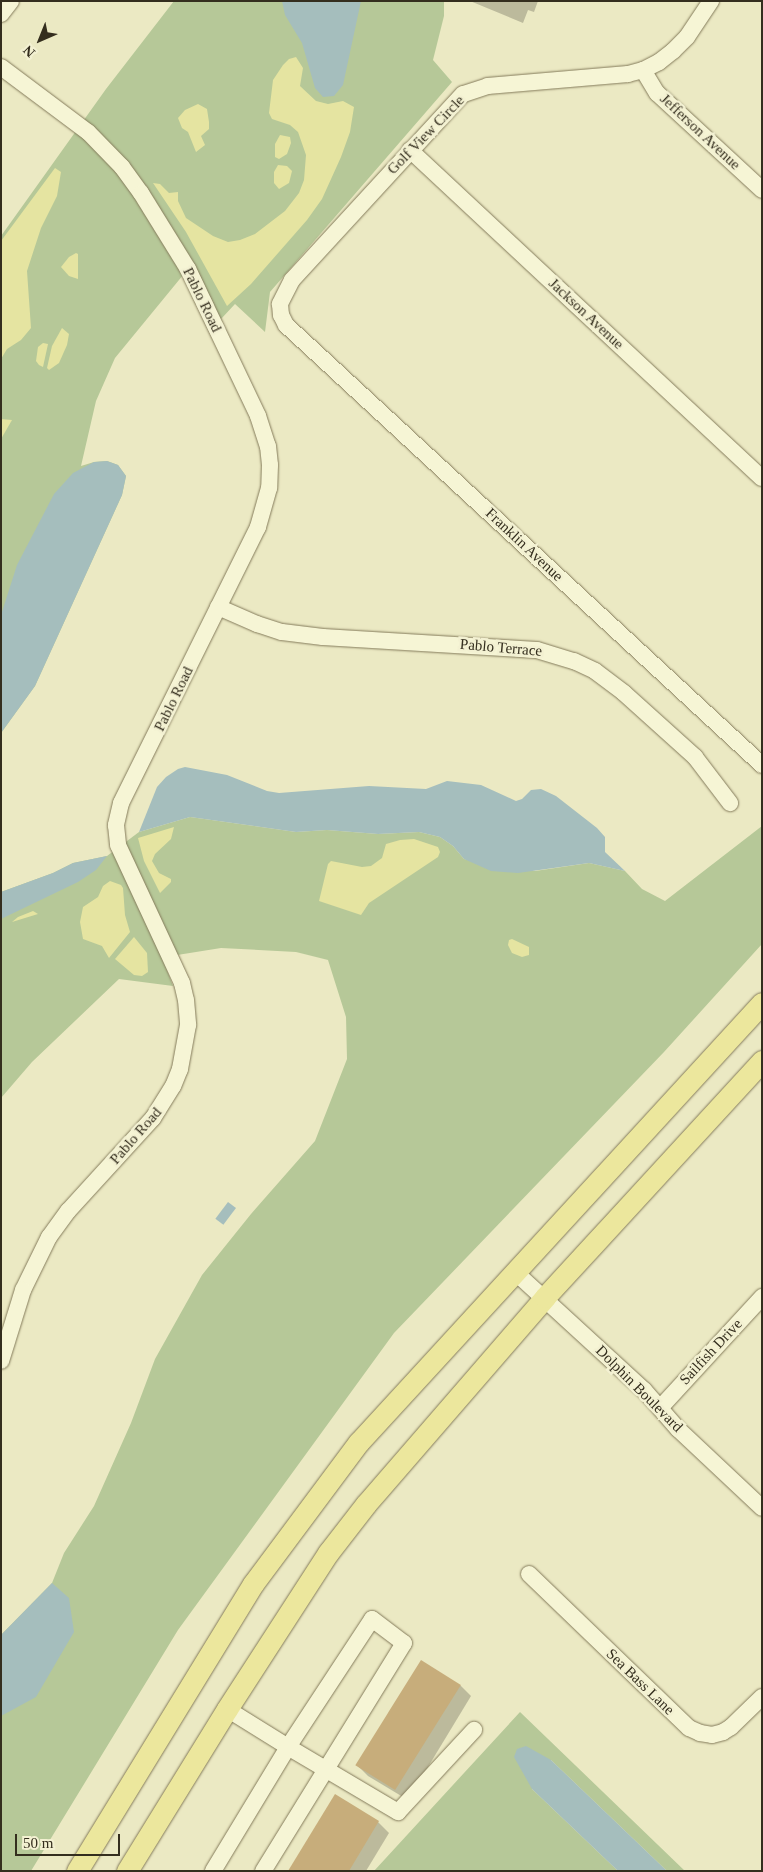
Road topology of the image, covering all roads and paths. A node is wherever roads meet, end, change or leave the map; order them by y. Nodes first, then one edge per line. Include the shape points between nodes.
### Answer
1 (11, 1) edge
2 (711, 1) edge
3 (1, 14) edge
4 (1, 67) edge
5 (643, 70) junction
6 (410, 150) junction
7 (762, 190) edge
8 (286, 325) joint
9 (762, 478) edge
10 (218, 607) junction
11 (762, 765) edge
12 (730, 803) dead end
13 (762, 1004) edge
14 (762, 1061) edge
15 (515, 1272) junction
16 (544, 1297) junction
17 (762, 1297) edge
18 (1, 1361) edge
19 (660, 1408) junction
20 (762, 1508) edge
21 (529, 1574) dead end
22 (762, 1696) edge
23 (227, 1709) junction
24 (474, 1730) dead end
25 (288, 1747) junction
26 (326, 1769) junction
27 (77, 1871) edge
28 (127, 1871) edge
29 (213, 1871) edge
30 (263, 1871) edge

1 - 3 street
2 - 5 street, Golf View Circle via 687,37 659,62
4 - 10 street, Pablo Road via 88,132 122,167 141,193 188,269 263,428 270,465 265,508
5 - 6 street, Golf View Circle via 477,88 463,94
5 - 7 street, Jefferson Avenue via 657,93
6 - 8 street, Golf View Circle via 292,280 280,304 280,315
6 - 9 street, Jackson Avenue
8 - 11 street, Franklin Avenue
10 - 12 street, Pablo Terrace via 282,632 537,650 574,661 595,671 624,693 688,751
10 - 18 street, Pablo Road via 121,803 116,825 118,845 182,983 188,1025 180,1069 153,1118 68,1211 49,1237 23,1290
13 - 15 main road
14 - 16 main road
15 - 16 street, Dolphin Boulevard
15 - 27 main road via 359,1442 305,1512 253,1584
16 - 19 street, Dolphin Boulevard
16 - 23 main road via 328,1552
17 - 19 street, Sailfish Drive
19 - 20 street, Dolphin Boulevard
21 - 22 street, Sea Bass Lane via 689,1728 712,1735 723,1732
23 - 25 street
23 - 28 main road
24 - 26 street via 398,1812
25 - 26 street
25 - 26 street via 372,1619 404,1643
25 - 29 street
26 - 30 street

